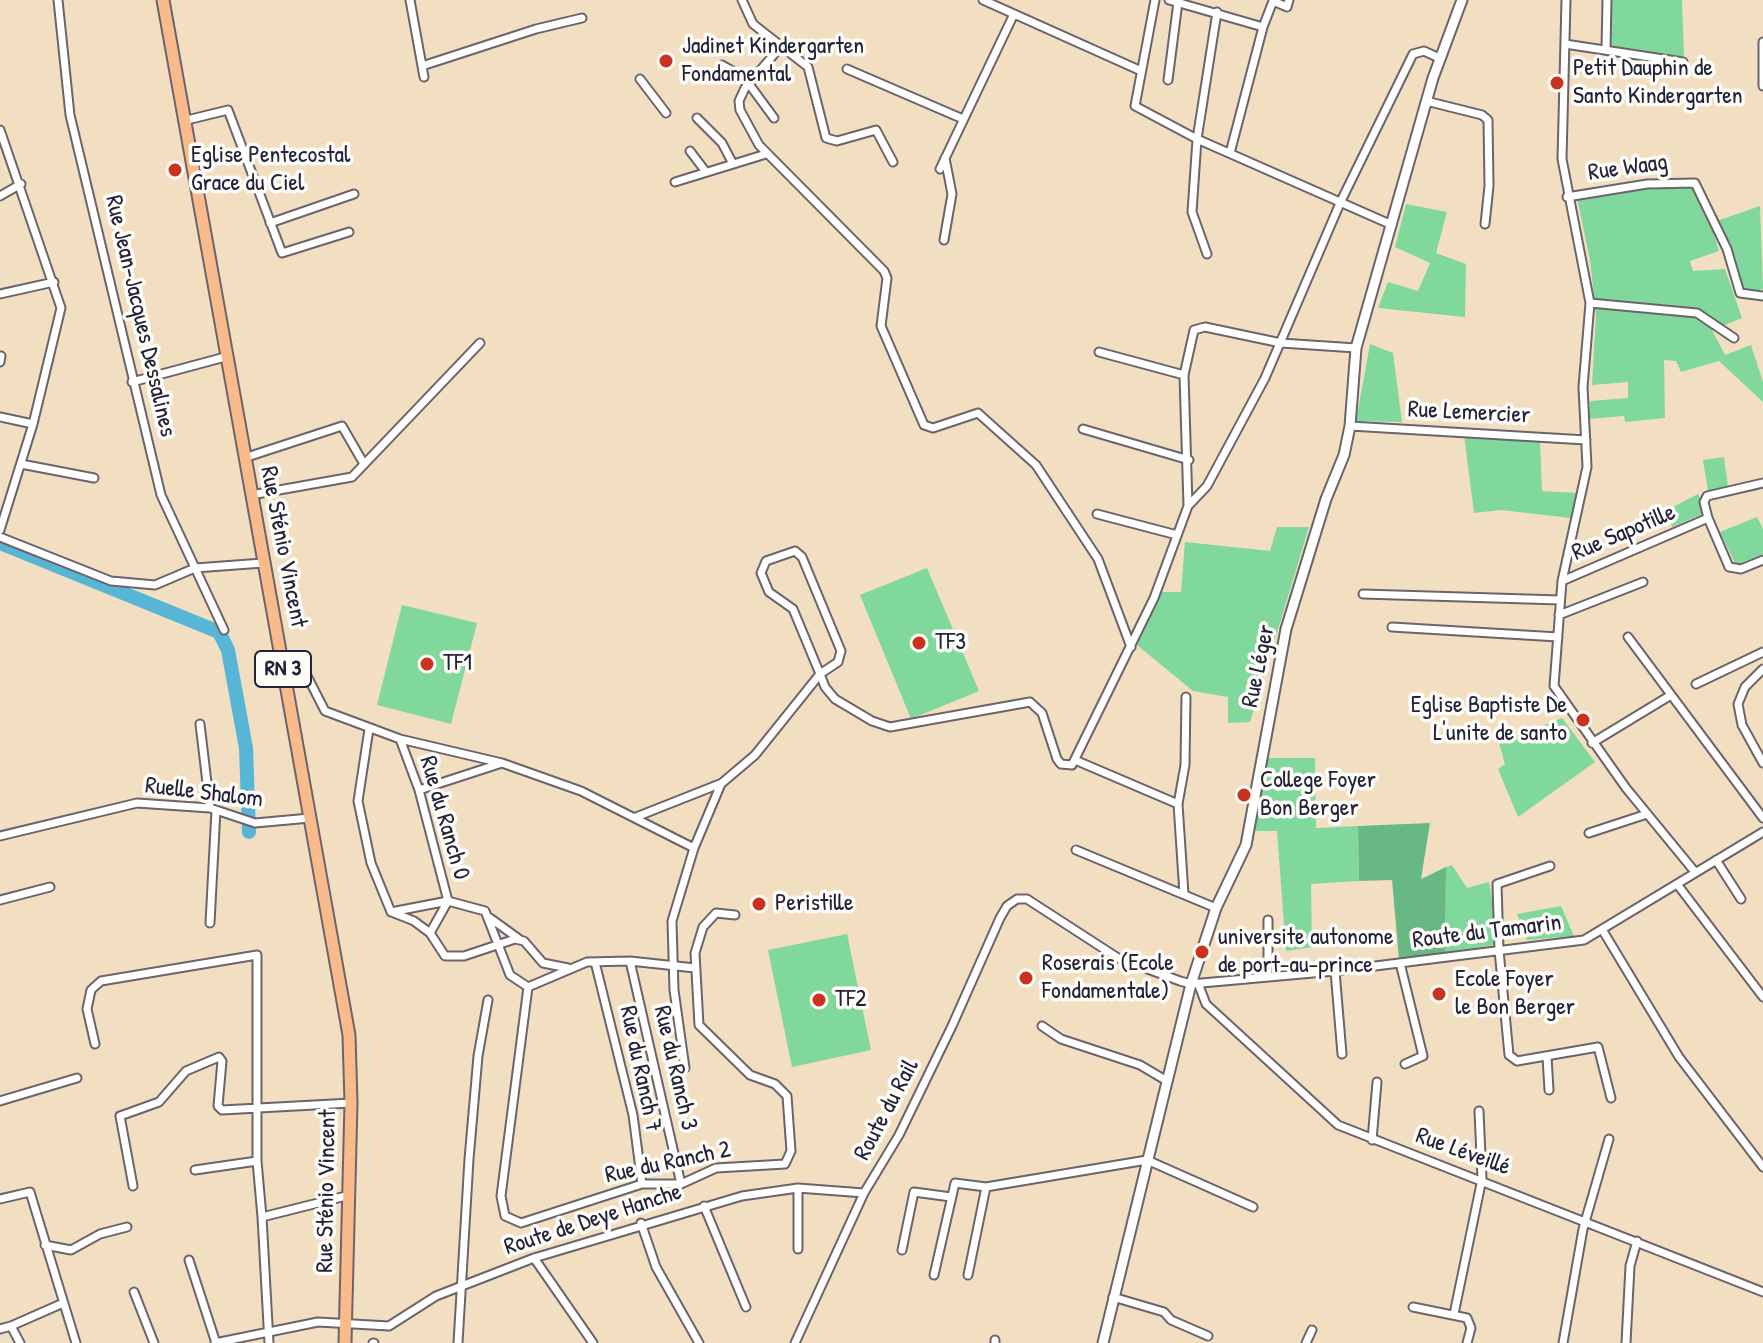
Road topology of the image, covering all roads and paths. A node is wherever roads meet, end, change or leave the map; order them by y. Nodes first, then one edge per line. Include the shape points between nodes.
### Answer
1 (58, 0) edge
2 (163, 0) edge
3 (410, 0) edge
4 (742, 0) edge
5 (983, 0) edge
6 (1155, 0) edge
7 (1462, 0) edge
8 (1566, 0) edge
9 (1607, 0) edge
10 (1174, 1) edge
11 (1197, 3) edge
12 (1288, 3) edge
13 (1217, 12) junction
14 (1013, 16) junction
15 (582, 18) dead end
16 (1263, 27) junction
17 (1763, 42) edge
18 (1565, 44) junction
19 (782, 45) junction
20 (1606, 49) junction
21 (1439, 58) junction
22 (1683, 62) dead end
23 (722, 65) dead end
24 (422, 66) junction
25 (847, 69) dead end
26 (1139, 70) junction
27 (424, 77) dead end
28 (640, 79) dead end
29 (1168, 80) dead end
30 (750, 82) junction
31 (1763, 86) edge
32 (1426, 101) junction
33 (666, 113) dead end
34 (697, 118) dead end
35 (774, 118) dead end
36 (963, 119) junction
37 (183, 121) junction
38 (0, 130) edge
39 (1197, 139) junction
40 (4, 150) edge
41 (690, 151) dead end
42 (1230, 153) junction
43 (766, 154) junction
44 (945, 158) junction
45 (893, 162) dead end
46 (733, 164) junction
47 (940, 169) dead end
48 (706, 172) junction
49 (675, 182) dead end
50 (21, 184) junction
51 (354, 194) dead end
52 (0, 196) edge
53 (1567, 197) junction
54 (1341, 201) junction
55 (270, 223) junction
56 (1485, 224) dead end
57 (1392, 225) junction
58 (349, 232) dead end
59 (944, 240) dead end
60 (1207, 254) dead end
61 (54, 282) junction
62 (0, 294) edge
63 (1763, 296) edge
64 (1590, 303) junction
65 (1734, 338) dead end
66 (480, 343) dead end
67 (1281, 343) junction
68 (1356, 348) junction
69 (1099, 352) dead end
70 (225, 357) junction
71 (1184, 375) junction
72 (132, 382) junction
73 (0, 417) edge
74 (33, 424) junction
75 (1350, 426) junction
76 (1083, 429) dead end
77 (1586, 440) junction
78 (244, 458) junction
79 (1189, 460) junction
80 (21, 464) junction
81 (364, 464) junction
82 (94, 478) dead end
83 (1763, 483) edge
84 (251, 495) junction
85 (1188, 506) junction
86 (1097, 514) dead end
87 (1708, 518) junction
88 (0, 530) edge
89 (1177, 535) junction
90 (0, 537) edge
91 (1763, 560) edge
92 (263, 563) junction
93 (195, 568) junction
94 (1562, 581) junction
95 (1643, 582) dead end
96 (1363, 594) dead end
97 (1560, 600) junction
98 (1559, 615) junction
99 (1392, 627) dead end
100 (224, 630) dead end
101 (1558, 637) junction
102 (1628, 637) dead end
103 (1131, 648) junction
104 (1763, 652) edge
105 (281, 654) junction
106 (1763, 669) edge
107 (820, 674) junction
108 (1696, 684) dead end
109 (1671, 695) junction
110 (1186, 697) dead end
111 (200, 724) dead end
112 (369, 729) junction
113 (400, 739) junction
114 (1592, 743) junction
115 (1075, 760) junction
116 (502, 763) junction
117 (1763, 763) edge
118 (722, 783) junction
119 (419, 790) junction
120 (1178, 804) junction
121 (213, 809) junction
122 (1647, 814) junction
123 (636, 817) junction
124 (310, 818) junction
125 (1763, 818) edge
126 (1763, 832) edge
127 (1589, 833) dead end
128 (0, 836) edge
129 (694, 848) junction
130 (1076, 850) dead end
131 (1716, 860) junction
132 (1550, 866) dead end
133 (1695, 872) junction
134 (1677, 884) junction
135 (50, 887) dead end
136 (1184, 894) junction
137 (1017, 899) joint
138 (1741, 899) dead end
139 (0, 900) edge
140 (448, 901) junction
141 (1216, 908) junction
142 (391, 912) junction
143 (735, 915) dead end
144 (488, 917) junction
145 (1268, 920) dead end
146 (210, 923) dead end
147 (1603, 931) junction
148 (430, 933) junction
149 (520, 940) junction
150 (497, 944) junction
151 (1499, 950) junction
152 (630, 961) junction
153 (595, 962) junction
154 (1400, 963) junction
155 (673, 966) junction
156 (695, 968) junction
157 (572, 969) junction
158 (1335, 971) junction
159 (1268, 976) junction
160 (1194, 984) junction
161 (528, 987) junction
162 (1763, 997) edge
163 (488, 1000) dead end
164 (1042, 1026) dead end
165 (95, 1044) dead end
166 (1342, 1054) dead end
167 (1547, 1057) junction
168 (1405, 1064) dead end
169 (685, 1068) dead end
170 (77, 1078) dead end
171 (1167, 1081) junction
172 (1377, 1082) dead end
173 (1549, 1090) dead end
174 (1611, 1098) dead end
175 (0, 1101) edge
176 (351, 1103) junction
177 (259, 1108) junction
178 (1479, 1111) dead end
179 (1609, 1139) dead end
180 (1372, 1140) junction
181 (1147, 1160) junction
182 (257, 1161) junction
183 (1763, 1167) edge
184 (195, 1170) dead end
185 (1482, 1179) junction
186 (642, 1184) junction
187 (681, 1184) junction
188 (133, 1186) dead end
189 (986, 1187) junction
190 (798, 1188) junction
191 (864, 1193) junction
192 (350, 1195) junction
193 (951, 1197) junction
194 (0, 1199) edge
195 (704, 1206) junction
196 (1253, 1207) dead end
197 (262, 1217) junction
198 (1587, 1220) junction
199 (641, 1223) junction
200 (127, 1227) dead end
201 (1637, 1241) junction
202 (45, 1245) junction
203 (798, 1249) dead end
204 (902, 1250) dead end
205 (534, 1258) junction
206 (189, 1260) dead end
207 (934, 1275) dead end
208 (968, 1275) dead end
209 (461, 1285) junction
210 (134, 1292) dead end
211 (1763, 1292) edge
212 (1113, 1297) junction
213 (61, 1304) junction
214 (746, 1307) dead end
215 (1413, 1307) dead end
216 (1454, 1314) junction
217 (346, 1322) junction
218 (11, 1326) junction
219 (0, 1329) edge
220 (269, 1329) junction
221 (1312, 1330) dead end
222 (1208, 1336) dead end
223 (20, 1343) edge
224 (76, 1343) edge
225 (154, 1343) edge
226 (216, 1343) edge
227 (269, 1343) edge
228 (345, 1343) edge
229 (458, 1343) edge
230 (593, 1343) edge
231 (699, 1343) edge
232 (795, 1343) edge
233 (1103, 1343) edge
234 (1307, 1343) edge
235 (1467, 1343) edge
236 (1563, 1343) edge
237 (1626, 1343) edge

1 - 72 street, Rue Jean-Jacques Dessalines via 70,115
2 - 37 main road, Rue Sténio Vincent / RN 3
3 - 24 street
4 - 19 street via 753,24
5 - 14 street
6 - 26 street
7 - 21 street, Rue Léger
8 - 18 street
9 - 20 street
10 - 11 street
10 - 29 street
11 - 13 street
12 - 16 street via 1273,1
13 - 16 street
13 - 39 street
14 - 26 street
14 - 36 street
15 - 24 street
16 - 42 street
17 - 31 street
18 - 20 street
18 - 53 street via 1562,159
19 - 30 street
19 - 45 street via 808,67 826,138 837,141 876,130
20 - 22 street
21 - 32 street, Rue Léger
21 - 54 street via 1424,51 1413,54
23 - 30 street
24 - 27 street
25 - 36 street
26 - 39 street via 1135,106
28 - 33 street
30 - 35 street
30 - 43 street via 740,110
32 - 56 street via 1488,120
32 - 57 street, Rue Léger
34 - 46 street via 722,143
36 - 44 street
37 - 55 street via 228,110
37 - 70 main road, Rue Sténio Vincent / RN 3
38 - 40 street
39 - 42 street
39 - 60 street via 1192,212
40 - 50 street
41 - 48 street
42 - 54 street
43 - 46 street
43 - 103 street via 884,271 881,326 924,425 933,428 978,413 1036,465 1098,559
44 - 47 street
44 - 59 street via 952,194
46 - 48 street
48 - 49 street
50 - 52 street
50 - 61 street
51 - 55 street
53 - 63 street, Rue Waag via 1647,184 1695,183 1727,249 1740,293
53 - 64 street
54 - 57 street
54 - 67 street
55 - 58 street via 284,254
57 - 68 street, Rue Léger
61 - 62 street
61 - 74 street via 60,321
64 - 65 street via 1697,313
64 - 77 street via 1583,387
66 - 81 street
67 - 68 street
67 - 71 street via 1200,328 1191,335
67 - 85 street via 1207,486
68 - 75 street, Rue Léger
69 - 71 street
70 - 72 street
70 - 78 main road, Rue Sténio Vincent / RN 3
71 - 79 street
72 - 93 street, Rue Jean-Jacques Dessalines via 161,495
73 - 74 street
74 - 80 street
75 - 77 street, Rue Lemercier
75 - 141 street, Rue Léger via 1286,629 1246,845
76 - 79 street
77 - 94 street via 1584,487
78 - 81 street via 342,426
78 - 84 main road, Rue Sténio Vincent / RN 3
79 - 85 street
80 - 82 street
80 - 88 street
81 - 84 street via 352,477
83 - 87 street via 1707,496
84 - 92 main road, Rue Sténio Vincent / RN 3
85 - 89 street
86 - 89 street
87 - 91 street, Rue Sapotille via 1729,567 1741,569
87 - 94 street, Rue Sapotille
89 - 103 street
90 - 93 street via 111,581 155,585
92 - 93 street
92 - 105 main road, Rue Sténio Vincent / RN 3
93 - 100 street, Rue Jean-Jacques Dessalines
94 - 97 street
95 - 98 street
96 - 97 street
97 - 98 street
98 - 101 street
99 - 101 street
101 - 114 street via 1556,693
102 - 109 street
103 - 115 street
104 - 108 street
105 - 112 street via 303,668 321,709
105 - 124 main road, Rue Sténio Vincent / RN 3
106 - 117 street via 1745,687 1738,704 1742,725
107 - 107 street via 793,609 769,592 761,573 766,561 789,552 802,557 841,651 838,662
107 - 115 street via 835,699 890,727 1030,702 1042,713 1057,759 1066,766
107 - 118 street via 755,755
109 - 114 street
109 - 125 street
110 - 120 street via 1185,765
111 - 121 street
112 - 113 street
112 - 142 street via 358,801 371,863
113 - 116 street
113 - 119 street, Rue du Ranch 0
114 - 122 street
115 - 120 street
116 - 119 street
116 - 123 street
118 - 123 street
118 - 129 street
119 - 140 street, Rue du Ranch 0
120 - 136 street
121 - 124 street, Ruelle Shalom via 248,820
121 - 128 street, Ruelle Shalom via 137,803
121 - 146 street
122 - 127 street
122 - 133 street
123 - 129 street
124 - 176 main road, Rue Sténio Vincent / RN 3 via 349,1035
126 - 131 street, Route du Tamarin
129 - 155 street via 672,921
130 - 136 street
131 - 133 street, Route du Tamarin
131 - 138 street
132 - 151 street via 1497,884
133 - 134 street, Route du Tamarin
134 - 147 street, Route du Tamarin
134 - 162 street
135 - 139 street
136 - 141 street
137 - 160 street, Route du Tamarin via 1039,906 1118,958
137 - 191 street, Route du Rail via 1000,918 912,1108
140 - 142 street, Rue du Ranch 0
140 - 144 street via 485,911
140 - 148 street
141 - 160 street, Rue Léger
142 - 148 street
143 - 156 street via 716,913 703,927
144 - 149 street
144 - 150 street
145 - 159 street
147 - 151 street, Route du Tamarin via 1584,940
147 - 183 street via 1679,1057
148 - 150 street via 445,956 464,956
149 - 150 street
149 - 157 street via 537,959
150 - 161 street via 510,975
151 - 154 street, Route du Tamarin
151 - 167 street via 1509,1055 1517,1061
152 - 153 street
152 - 155 street
152 - 187 street, Rue du Ranch 3
153 - 157 street
153 - 186 street, Rue du Ranch 7 via 633,1115
154 - 158 street, Route du Tamarin
154 - 168 street via 1423,1056
155 - 156 street
155 - 169 street
156 - 187 street, Rue du Ranch 2 via 699,1025 750,1075 775,1084 787,1096 791,1151 785,1164 716,1168
157 - 161 street
158 - 159 street, Route du Tamarin
158 - 166 street
159 - 160 street, Route du Tamarin
160 - 171 street, Rue Léger
160 - 180 street, Rue Léveillé via 1206,1004 1338,1125
161 - 186 street, Rue du Ranch 2 via 501,1196 505,1216 521,1223
163 - 209 street via 478,1056
164 - 171 street via 1083,1049 1140,1065
165 - 177 street via 87,1009 91,990 101,981 257,955
167 - 173 street
167 - 174 street via 1598,1047
170 - 175 street
171 - 181 street, Rue Léger
172 - 180 street
176 - 177 street
176 - 192 main road, Rue Sténio Vincent / RN 3
177 - 182 street
177 - 188 street via 219,1109 220,1057 186,1071 159,1102 120,1116
178 - 185 street
179 - 198 street
180 - 185 street, Rue Léveillé
181 - 189 street
181 - 196 street
181 - 212 street, Rue Léger
182 - 184 street
182 - 197 street
185 - 198 street, Rue Léveillé
185 - 216 street
186 - 187 street, Rue du Ranch 2
189 - 193 street via 955,1183
189 - 208 street
190 - 191 street, Route de Deye Hanche
190 - 195 street, Route de Deye Hanche
190 - 203 street
191 - 232 street, Route du Rail
192 - 197 street
192 - 217 main road, Rue Sténio Vincent / RN 3
193 - 204 street via 914,1192
193 - 207 street
194 - 202 street via 30,1192
195 - 199 street, Route de Deye Hanche
195 - 214 street
197 - 220 street
198 - 201 street, Rue Léveillé
198 - 236 street
199 - 205 street, Route de Deye Hanche
199 - 231 street via 656,1267
200 - 202 street via 71,1250
201 - 211 street, Rue Léveillé
201 - 237 street via 1629,1276
202 - 213 street
205 - 209 street, Route de Deye Hanche
205 - 230 street
206 - 226 street
209 - 217 street, Route de Deye Hanche via 389,1326
209 - 229 street
210 - 225 street
212 - 222 street via 1164,1312
212 - 233 street, Rue Léger
213 - 218 street
213 - 224 street
215 - 216 street
216 - 235 street via 1470,1322
217 - 220 street, Route de Deye Hanche
217 - 228 main road, Rue Sténio Vincent / RN 3
218 - 219 street
218 - 223 street
220 - 226 street, Route de Deye Hanche
220 - 227 street
221 - 234 street

